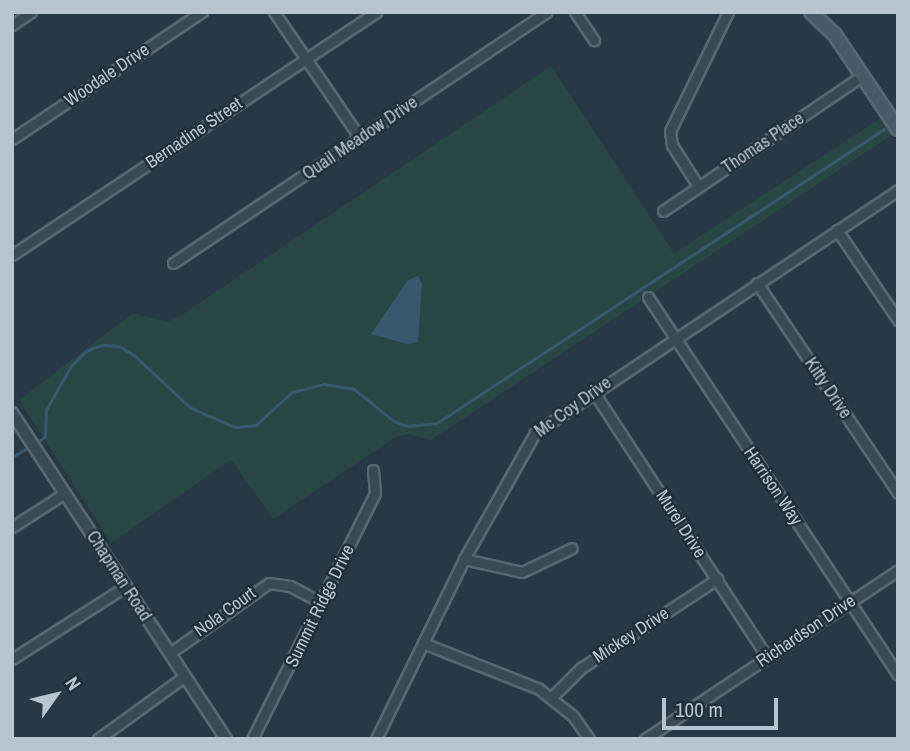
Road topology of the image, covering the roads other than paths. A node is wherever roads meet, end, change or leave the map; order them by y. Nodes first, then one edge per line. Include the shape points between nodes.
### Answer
1 (32, 12) edge
2 (202, 12) edge
3 (274, 12) edge
4 (376, 12) edge
5 (547, 12) edge
6 (575, 12) edge
7 (728, 12) edge
8 (811, 12) edge
9 (12, 25) edge
10 (594, 40) dead end
11 (306, 59) junction
12 (863, 75) junction
13 (898, 129) edge
14 (359, 138) junction
15 (12, 139) edge
16 (698, 186) junction
17 (898, 190) edge
18 (663, 211) dead end
19 (837, 230) junction
20 (12, 255) edge
21 (173, 263) dead end
22 (757, 283) junction
23 (648, 297) dead end
24 (898, 320) edge
25 (674, 337) junction
26 (593, 391) junction
27 (12, 412) edge
28 (373, 470) dead end
29 (65, 493) junction
30 (898, 493) edge
31 (12, 527) edge
32 (572, 548) dead end
33 (464, 559) junction
34 (898, 570) edge
35 (717, 579) junction
36 (126, 586) junction
37 (850, 601) junction
38 (322, 603) junction
39 (422, 643) junction
40 (170, 653) junction
41 (767, 657) junction
42 (12, 659) edge
43 (898, 675) edge
44 (185, 676) junction
45 (551, 698) junction
46 (97, 739) edge
47 (226, 739) edge
48 (252, 739) edge
49 (376, 739) edge
50 (589, 739) edge
51 (645, 739) edge

1 - 9 street
2 - 15 street, Woodale Drive
3 - 11 street
4 - 11 street, Bernadine Street
5 - 14 street, Quail Meadow Drive
6 - 10 street
7 - 16 street via 670,131 671,145
8 - 12 main road
11 - 14 street
11 - 20 street, Bernadine Street
12 - 13 main road
12 - 16 street, Thomas Place
14 - 21 street, Quail Meadow Drive
16 - 18 street, Thomas Place
17 - 19 street, Mc Coy Drive
19 - 22 street, Mc Coy Drive
19 - 24 street
22 - 25 street, Mc Coy Drive
22 - 30 street, Kitty Drive
23 - 25 street, Harrison Way
25 - 26 street, Mc Coy Drive
25 - 37 street, Harrison Way
26 - 33 street, Mc Coy Drive via 529,440
26 - 35 street, Murel Drive
27 - 29 street, Chapman Road
28 - 38 street, Summit Ridge Drive via 375,493
29 - 31 street
29 - 36 street, Chapman Road
32 - 33 street via 522,572
33 - 39 street, Mc Coy Drive
34 - 37 street, Richardson Drive
35 - 41 street, Murel Drive
35 - 45 street, Mickey Drive via 580,668
36 - 40 street, Chapman Road
36 - 42 street
37 - 41 street, Richardson Drive
37 - 43 street, Harrison Way
38 - 40 street, Nola Court via 290,586 269,583
38 - 48 street, Summit Ridge Drive
39 - 45 street via 525,681
39 - 49 street, Mc Coy Drive
40 - 44 street, Chapman Road
41 - 51 street, Richardson Drive
44 - 46 street
44 - 47 street, Chapman Road
45 - 50 street

